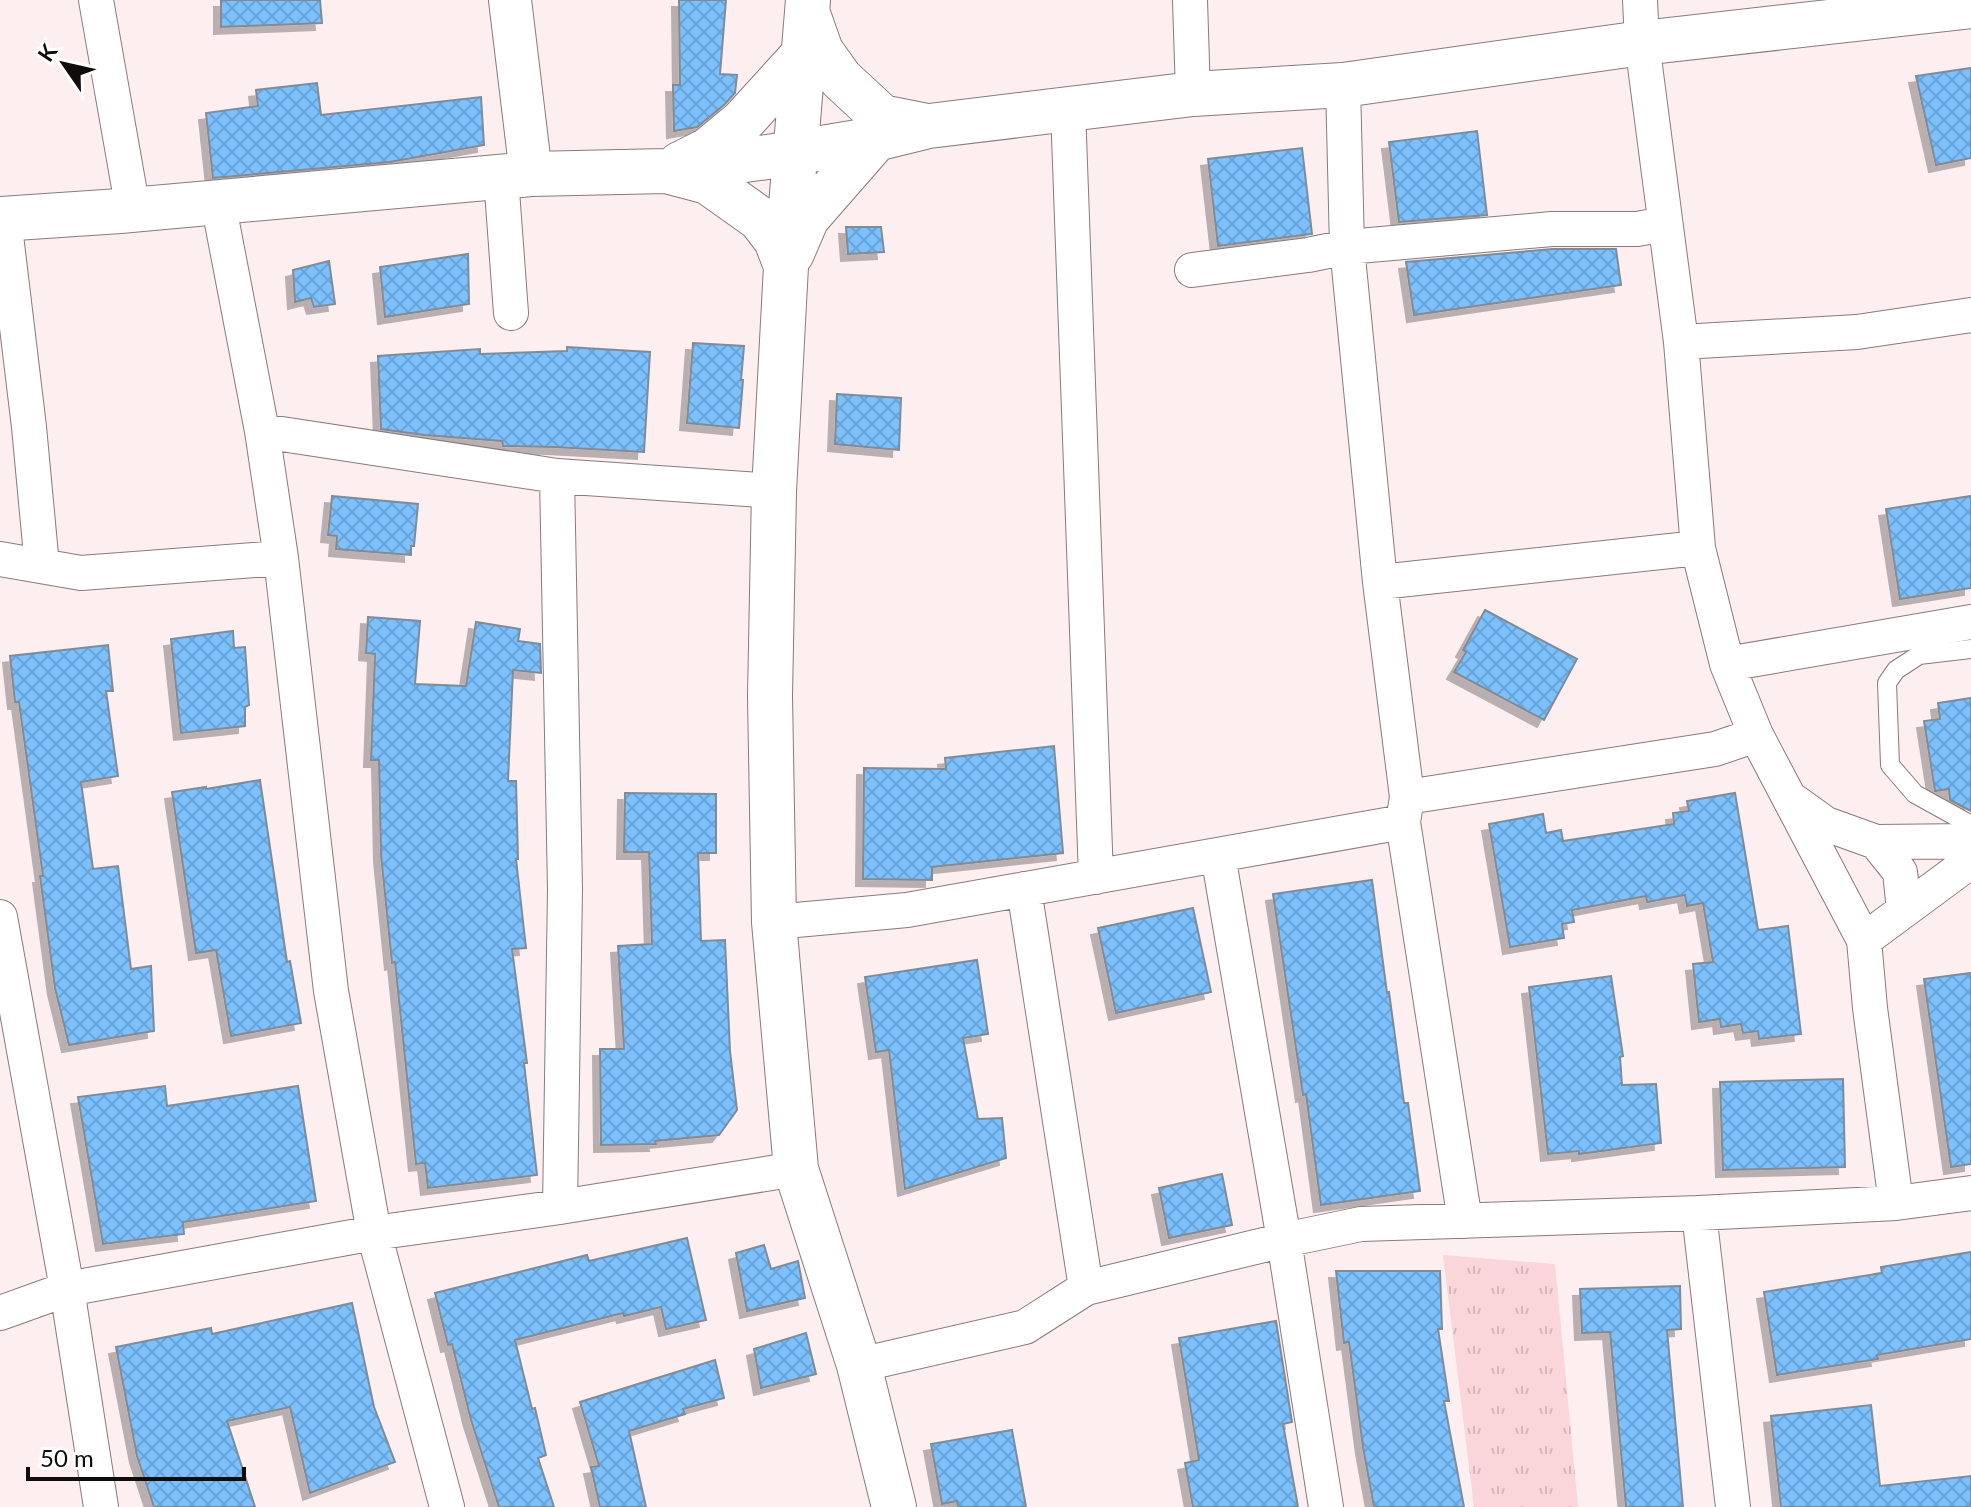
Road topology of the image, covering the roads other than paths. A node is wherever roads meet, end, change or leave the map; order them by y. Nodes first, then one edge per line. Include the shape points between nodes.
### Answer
1 (96, 0) edge
2 (510, 0) edge
3 (1190, 0) edge
4 (1640, 0) edge
5 (1911, 6) edge
6 (1971, 6) edge
7 (806, 22) edge
8 (1642, 43) junction
9 (1343, 85) junction
10 (1193, 94) junction
11 (1068, 109) junction
12 (929, 126) junction
13 (876, 139) junction
14 (795, 152) junction
15 (666, 171) junction
16 (516, 175) junction
17 (218, 202) junction
18 (133, 210) junction
19 (2, 219) edge
20 (1665, 224) junction
21 (1347, 247) junction
22 (786, 266) junction
23 (1192, 270) dead end
24 (511, 313) dead end
25 (1971, 315) edge
26 (1681, 342) junction
27 (262, 431) junction
28 (557, 476) junction
29 (774, 491) junction
30 (1698, 548) junction
31 (281, 558) junction
32 (0, 559) edge
33 (42, 566) junction
34 (1380, 582) junction
35 (1971, 622) edge
36 (1971, 649) edge
37 (1727, 664) junction
38 (1756, 735) junction
39 (1789, 797) junction
40 (1405, 810) junction
41 (1971, 825) edge
42 (1971, 841) edge
43 (1876, 842) junction
44 (1218, 855) junction
45 (1971, 861) edge
46 (1096, 877) junction
47 (1024, 889) junction
48 (1904, 910) junction
49 (0, 917) edge
50 (774, 922) junction
51 (1864, 940) junction
52 (796, 1169) junction
53 (1971, 1193) edge
54 (1896, 1203) junction
55 (560, 1207) junction
56 (1699, 1213) junction
57 (1465, 1221) junction
58 (374, 1233) junction
59 (1284, 1240) junction
60 (1086, 1288) junction
61 (67, 1289) junction
62 (0, 1313) edge
63 (859, 1365) junction
64 (101, 1507) edge
65 (447, 1507) edge
66 (894, 1507) edge
67 (1326, 1507) edge
68 (1733, 1507) edge

1 - 18 street
2 - 16 street
3 - 10 street
4 - 8 street
5 - 6 main road
5 - 8 main road
7 - 12 main road via 841,79 882,117
7 - 14 main road
7 - 15 main road via 742,122 708,150
8 - 9 main road
8 - 20 street
9 - 10 main road
9 - 21 street
10 - 11 main road
11 - 12 main road
11 - 46 street
12 - 13 main road
13 - 14 main road
13 - 22 main road via 807,218
14 - 15 main road
14 - 22 main road
15 - 16 main road
15 - 22 main road via 708,182 760,219
16 - 17 main road
16 - 24 street
17 - 18 main road
17 - 27 street
18 - 19 main road
19 - 33 street
20 - 21 street
20 - 26 street
21 - 23 street
21 - 34 street
22 - 29 main road
25 - 26 street via 1857,332
26 - 30 street
27 - 28 street
27 - 31 street
28 - 29 street
28 - 55 street via 565,889
29 - 50 main road
30 - 34 street
30 - 37 street
31 - 33 street via 81,573
31 - 58 street via 331,991
32 - 33 street
34 - 40 street
35 - 37 street
36 - 41 lane via 1919,655 1887,683 1890,765 1915,794
37 - 38 street
38 - 39 street
38 - 40 street via 1715,749
39 - 43 street via 1826,824
39 - 51 street
40 - 44 street
40 - 57 street
42 - 43 street
43 - 48 street via 1900,872
44 - 46 street
44 - 59 street
45 - 48 street
46 - 47 street
47 - 50 street via 907,910
47 - 60 street
48 - 51 street
49 - 61 street
50 - 52 main road
51 - 54 street
52 - 55 street
52 - 63 main road
53 - 54 street
54 - 56 street
55 - 58 street
56 - 57 street
56 - 68 street
57 - 59 street via 1361,1224
58 - 61 street
58 - 65 street
59 - 60 street
59 - 67 street
60 - 63 street via 1025,1327
61 - 62 street
61 - 64 street
63 - 66 main road

